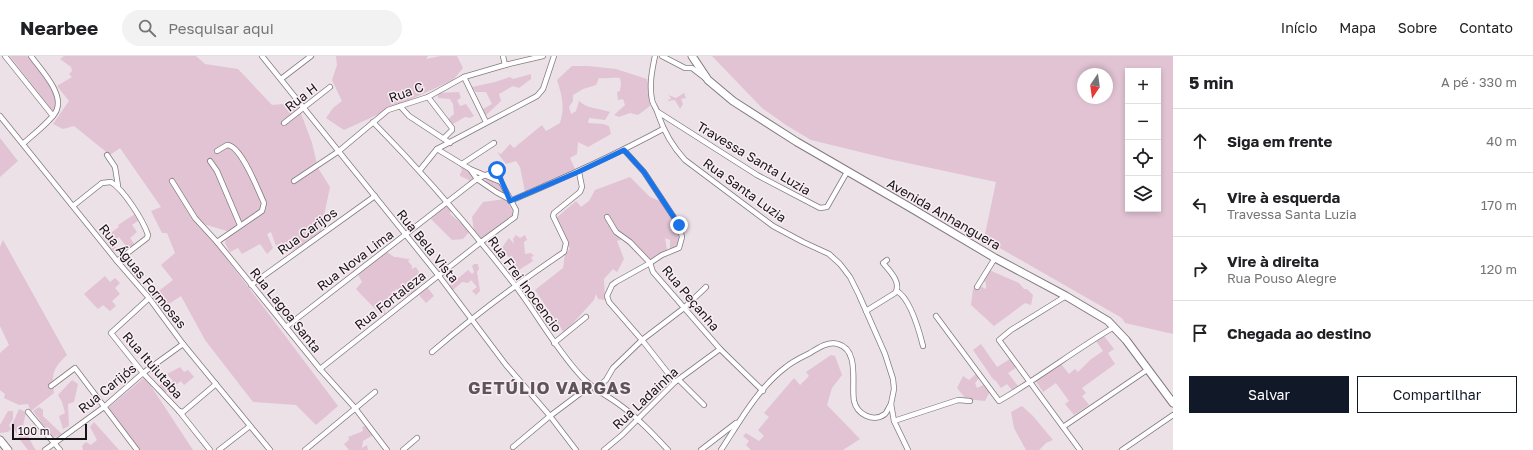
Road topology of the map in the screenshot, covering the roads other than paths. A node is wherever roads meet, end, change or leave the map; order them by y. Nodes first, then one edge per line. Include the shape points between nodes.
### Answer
1 (5, 56) edge
2 (31, 56) edge
3 (262, 56) edge
4 (311, 56) edge
5 (503, 56) edge
6 (542, 56) edge
7 (554, 56) edge
8 (655, 56) edge
9 (662, 56) edge
10 (692, 56) edge
11 (505, 65) junction
12 (464, 78) junction
13 (281, 79) junction
14 (708, 80) junction
15 (330, 87) dead end
16 (428, 97) junction
17 (400, 106) junction
18 (304, 109) junction
19 (658, 112) junction
20 (0, 116) edge
21 (53, 116) junction
22 (373, 122) junction
23 (486, 122) junction
24 (284, 123) dead end
25 (663, 129) junction
26 (444, 138) junction
27 (450, 143) junction
28 (494, 143) dead end
29 (23, 144) junction
30 (437, 149) junction
31 (624, 150) junction
32 (217, 151) dead end
33 (339, 151) junction
34 (107, 155) dead end
35 (210, 161) dead end
36 (462, 164) junction
37 (470, 169) junction
38 (420, 170) junction
39 (496, 170) joint
40 (578, 172) junction
41 (847, 172) junction
42 (485, 175) junction
43 (477, 179) junction
44 (172, 181) dead end
45 (294, 181) dead end
46 (501, 182) junction
47 (118, 186) junction
48 (375, 196) junction
49 (510, 200) junction
50 (447, 202) junction
51 (73, 206) junction
52 (607, 217) dead end
53 (240, 225) junction
54 (406, 235) junction
55 (217, 242) junction
56 (481, 242) junction
57 (995, 258) junction
58 (887, 260) dead end
59 (117, 261) junction
60 (650, 264) junction
61 (439, 276) junction
62 (251, 285) junction
63 (515, 285) junction
64 (706, 287) dead end
65 (977, 287) dead end
66 (896, 291) junction
67 (1066, 296) junction
68 (147, 300) dead end
69 (684, 308) junction
70 (866, 311) junction
71 (936, 316) dead end
72 (586, 317) dead end
73 (471, 318) junction
74 (286, 327) junction
75 (1114, 327) junction
76 (642, 340) junction
77 (554, 343) junction
78 (183, 344) junction
79 (923, 346) dead end
80 (720, 349) junction
81 (432, 352) dead end
82 (320, 369) junction
83 (1147, 370) junction
84 (143, 373) junction
85 (677, 381) junction
86 (1030, 383) junction
87 (216, 384) junction
88 (51, 386) dead end
89 (590, 386) junction
90 (595, 389) junction
91 (763, 391) junction
92 (375, 392) dead end
93 (970, 401) dead end
94 (891, 404) junction
95 (1173, 404) edge
96 (704, 405) dead end
97 (104, 407) junction
98 (355, 408) junction
99 (180, 411) junction
100 (28, 412) dead end
101 (1173, 415) edge
102 (550, 416) junction
103 (638, 419) junction
104 (739, 420) junction
105 (894, 421) junction
106 (250, 426) junction
107 (1063, 427) junction
108 (417, 438) dead end
109 (0, 440) edge
110 (54, 443) junction
111 (512, 447) dead end
112 (8, 450) edge
113 (45, 450) edge
114 (60, 450) edge
115 (137, 450) edge
116 (210, 450) edge
117 (219, 450) edge
118 (270, 450) edge
119 (305, 450) edge
120 (387, 450) edge
121 (403, 450) edge
122 (576, 450) edge
123 (604, 450) edge
124 (668, 450) edge
125 (701, 450) edge
126 (721, 450) edge
127 (908, 450) edge
128 (1080, 450) edge
129 (1122, 450) edge

1 - 21 street
2 - 21 street via 56,92 58,105
3 - 13 street, Rua Bela Vista
4 - 13 street
5 - 11 street
6 - 11 street, Rua C
7 - 23 street via 537,96
8 - 19 street, Rua Santa Luzia via 651,82 652,101
9 - 14 street via 685,68 692,68
10 - 14 street, Avenida Anhanguera
11 - 12 street, Rua C
12 - 16 street, Rua C
12 - 23 street
13 - 18 street, Rua Bela Vista
14 - 41 street, Avenida Anhanguera via 746,109
15 - 18 street, Rua H
16 - 17 street, Rua C
16 - 26 street via 452,128
17 - 22 street, Rua C via 388,110
17 - 26 street via 414,120
18 - 24 street, Rua H
18 - 33 street, Rua Bela Vista
19 - 25 street, Rua Santa Luzia
19 - 41 street, Travessa Santa Luzia via 757,175 820,208 827,206
20 - 29 street, Rua Águas Formosas
21 - 29 street
22 - 33 street, Rua C
22 - 38 street, Rua Frei Inocencio
23 - 27 street
25 - 31 street
25 - 70 street, Rua Santa Luzia via 675,150 685,160 758,216 781,231 829,254 850,277
26 - 27 street
27 - 30 street
28 - 36 street
29 - 51 street, Rua Águas Formosas
30 - 36 street
30 - 38 street
31 - 40 street
31 - 60 street via 644,172 679,225 681,233 679,248 665,253
32 - 53 street via 230,145 244,160 264,203 262,211
33 - 45 street, Rua C
33 - 48 street, Rua Bela Vista
34 - 47 street via 116,167
35 - 53 street via 217,171
36 - 37 street
37 - 42 street
37 - 43 street
38 - 50 street, Rua Frei Inocencio
39 - 42 street, Rua Nova Lima
39 - 46 street, Rua Fortaleza
40 - 49 street
40 - 63 street via 582,187 580,192 553,216 566,243 566,249
41 - 57 street, Avenida Anhanguera
42 - 43 street, Rua Nova Lima
42 - 46 street
43 - 49 street
43 - 50 street, Rua Nova Lima
44 - 55 street, Rua Lagoa Santa via 195,218
46 - 49 street, Rua Fortaleza
47 - 51 street via 109,182 102,183
47 - 59 street via 136,212 148,236
48 - 54 street, Rua Bela Vista
48 - 62 street, Rua Carijos
49 - 56 street, Rua Fortaleza via 516,210 515,217
50 - 54 street, Rua Nova Lima
50 - 56 street, Rua Frei Inocencio
51 - 59 street, Rua Águas Formosas
52 - 60 street, Rua Peçanha via 616,232 630,242
53 - 55 street
54 - 61 street, Rua Bela Vista
54 - 74 street, Rua Nova Lima
55 - 62 street, Rua Lagoa Santa
56 - 61 street, Rua Fortaleza
56 - 63 street, Rua Frei Inocencio
57 - 65 street
57 - 67 street, Avenida Anhanguera
58 - 66 street via 883,263 896,281
59 - 78 street, Rua Águas Formosas via 149,298
60 - 69 street, Rua Peçanha via 653,272
60 - 76 street via 616,282 607,296 623,320
61 - 73 street, Rua Bela Vista
61 - 82 street, Rua Fortaleza
62 - 74 street, Rua Lagoa Santa
63 - 73 street
63 - 77 street, Rua Frei Inocencio
64 - 69 street
66 - 70 street
66 - 79 street via 901,294 914,317
67 - 75 street, Avenida Anhanguera
67 - 86 street via 999,340
68 - 84 street, Rua Ituiutaba via 111,333
69 - 76 street
69 - 80 street, Rua Peçanha
70 - 94 street, Rua Santa Luzia via 893,379
71 - 86 street via 999,401
72 - 77 street
73 - 81 street
73 - 102 street, Rua Bela Vista via 506,365
74 - 82 street, Rua Lagoa Santa
75 - 83 street, Avenida Anhanguera
75 - 86 street
76 - 85 street
76 - 90 street
77 - 89 street, Rua Frei Inocencio
78 - 84 street, Rua Carijós
78 - 87 street, Rua Águas Formosas
80 - 85 street, Rua Ladainha
80 - 91 street, Rua Peçanha
82 - 98 street, Rua Lagoa Santa
83 - 95 street, Avenida Anhanguera
83 - 107 street
84 - 97 street, Rua Carijós
84 - 99 street, Rua Ituiutaba
85 - 96 street
85 - 103 street, Rua Ladainha
86 - 107 street
87 - 99 street via 183,412
87 - 106 street, Rua Águas Formosas
88 - 97 street via 75,368
89 - 90 street, Rua Frei Inocencio
89 - 102 street
90 - 103 street, Rua Frei Inocencio via 620,404
91 - 94 street via 787,366 822,346 836,343 844,346 849,352 857,408 870,418 878,418 886,413
91 - 104 street
92 - 98 street
93 - 105 street via 958,400
94 - 105 street, Rua Santa Luzia
97 - 110 street, Rua Carijós
97 - 115 street
98 - 119 street
98 - 120 street, Rua Lagoa Santa
99 - 116 street, Rua Ituiutaba
100 - 110 street
101 - 129 street
102 - 111 street
102 - 122 street, Rua Bela Vista
103 - 123 street, Rua Ladainha
103 - 124 street, Rua Frei Inocencio
104 - 125 street
104 - 126 street
105 - 127 street, Rua Santa Luzia
106 - 117 street
106 - 118 street, Rua Águas Formosas
107 - 128 street
108 - 121 street
109 - 112 street
110 - 113 street, Rua Carijós
110 - 114 street

